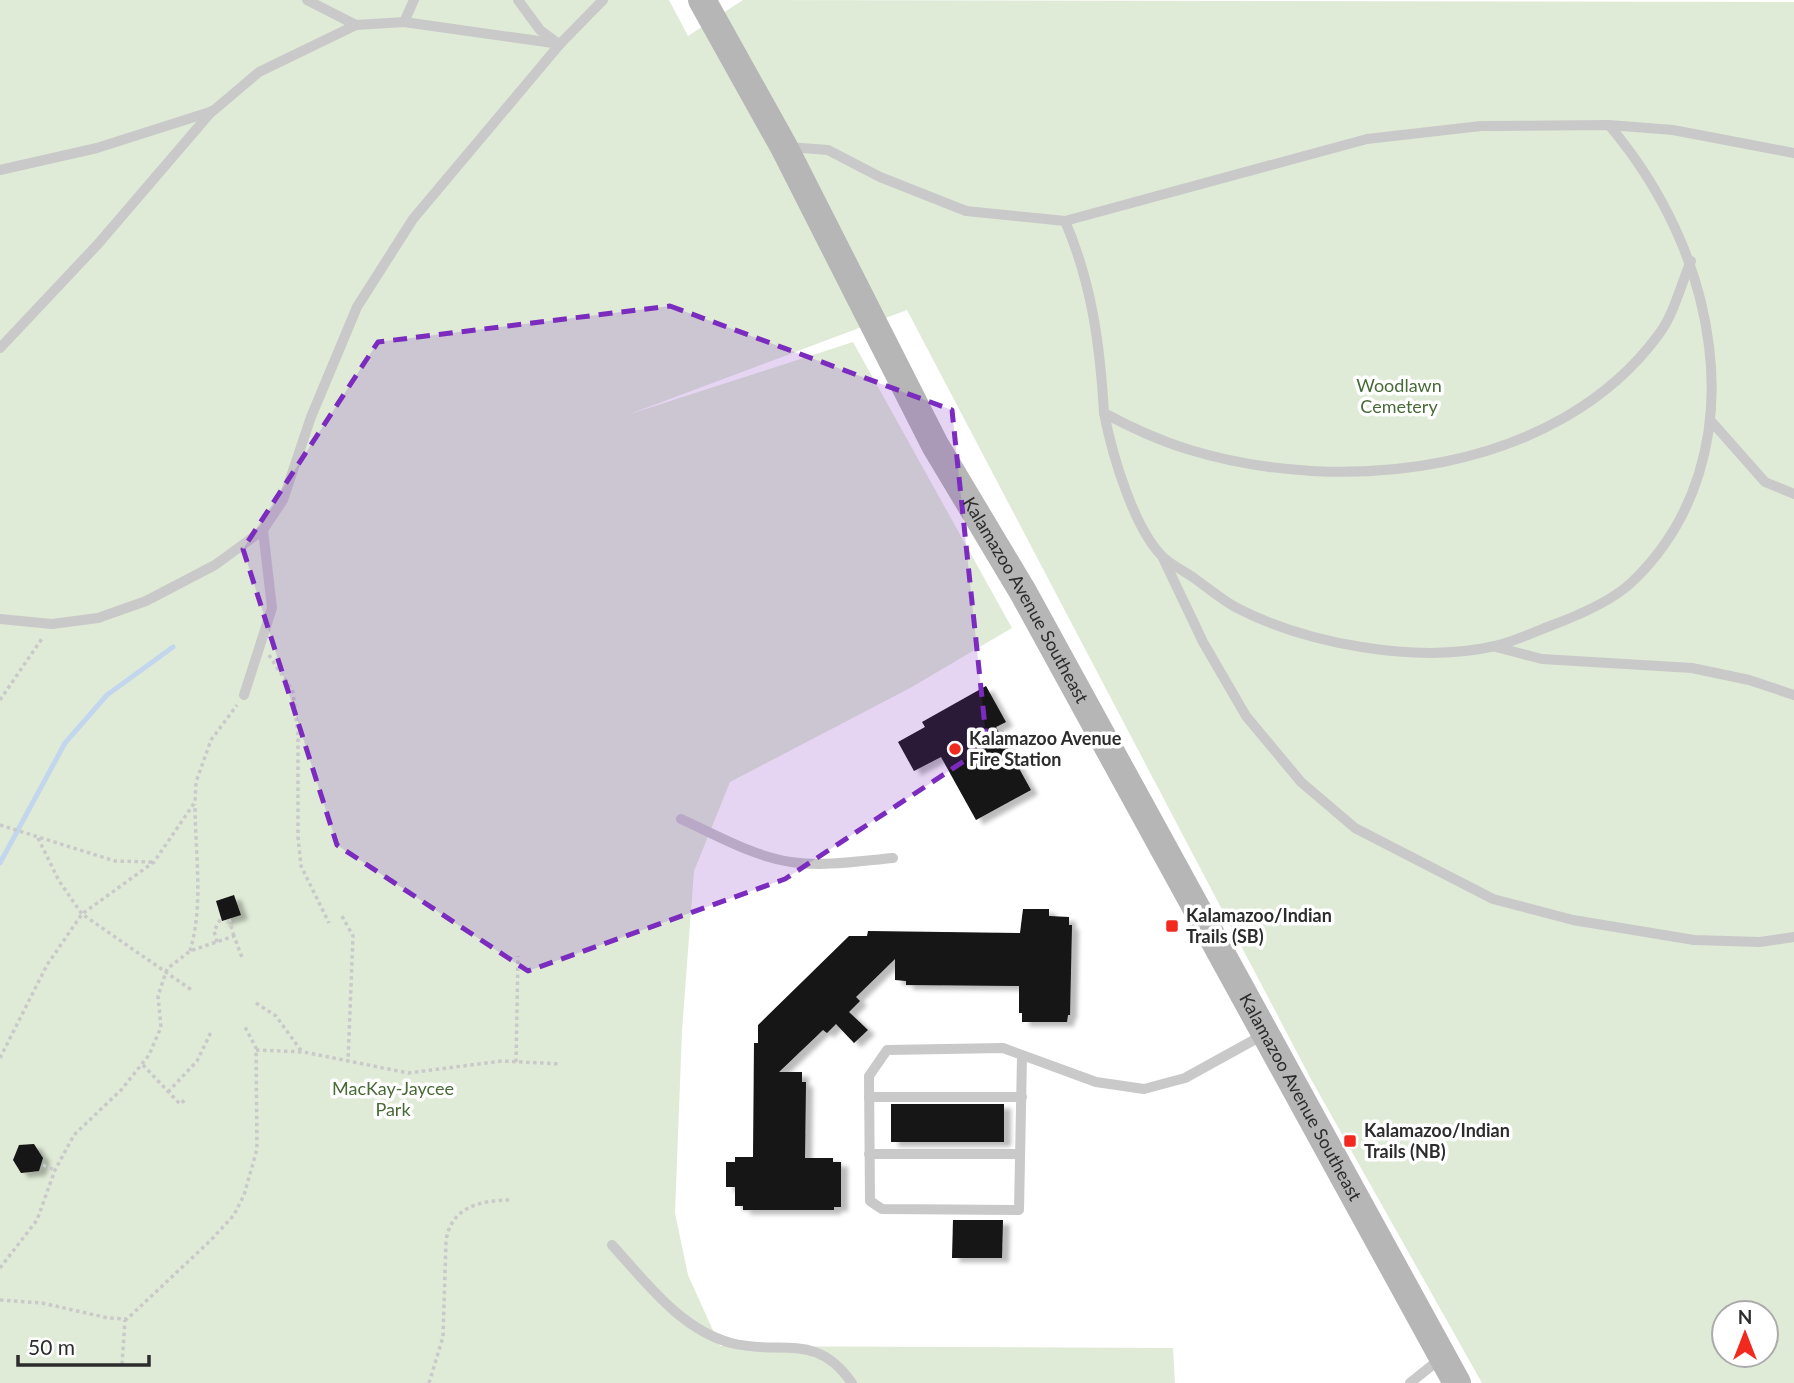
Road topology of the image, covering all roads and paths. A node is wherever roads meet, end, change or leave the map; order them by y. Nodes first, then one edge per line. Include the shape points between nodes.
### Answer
1 (307, 0) edge
2 (414, 0) edge
3 (518, 0) edge
4 (603, 0) edge
5 (702, 0) edge
6 (404, 22) junction
7 (356, 25) junction
8 (560, 44) junction
9 (213, 111) junction
10 (1609, 125) junction
11 (784, 147) junction
12 (1794, 153) edge
13 (0, 170) edge
14 (1065, 221) junction
15 (1691, 261) junction
16 (0, 348) edge
17 (1104, 413) junction
18 (1711, 421) junction
19 (1794, 494) edge
20 (263, 530) junction
21 (1163, 557) junction
22 (0, 619) edge
23 (52, 624) junction
24 (262, 644) junction
25 (1494, 646) junction
26 (244, 695) joint
27 (1794, 695) edge
28 (0, 700) edge
29 (195, 802) junction
30 (681, 818) dead end
31 (0, 825) edge
32 (38, 838) junction
33 (893, 858) dead end
34 (154, 862) junction
35 (82, 914) junction
36 (342, 916) dead end
37 (221, 918) dead end
38 (229, 919) dead end
39 (329, 923) dead end
40 (234, 936) junction
41 (1794, 937) edge
42 (217, 942) junction
43 (190, 951) junction
44 (518, 956) dead end
45 (243, 960) dead end
46 (165, 972) junction
47 (193, 991) dead end
48 (256, 1003) dead end
49 (244, 1025) dead end
50 (212, 1030) dead end
51 (1267, 1033) junction
52 (256, 1050) junction
53 (302, 1052) junction
54 (1022, 1056) junction
55 (0, 1058) edge
56 (348, 1062) junction
57 (516, 1062) junction
58 (561, 1064) dead end
59 (143, 1065) junction
60 (168, 1092) junction
61 (869, 1097) junction
62 (1021, 1097) junction
63 (186, 1099) dead end
64 (869, 1154) junction
65 (1020, 1154) junction
66 (43, 1164) dead end
67 (55, 1170) junction
68 (512, 1200) dead end
69 (612, 1245) dead end
70 (0, 1268) edge
71 (0, 1300) edge
72 (124, 1320) junction
73 (1443, 1357) junction
74 (122, 1364) dead end
75 (429, 1383) edge
76 (852, 1383) edge
77 (1410, 1383) edge
78 (1457, 1383) edge

1 - 7 lane
2 - 6 lane
3 - 8 lane via 540,30
4 - 8 lane
5 - 11 main road, Kalamazoo Avenue Southeast
6 - 7 lane
6 - 8 lane
7 - 9 lane via 259,72
8 - 20 lane via 413,219 357,307 311,416 283,500
9 - 13 lane via 97,148
9 - 16 lane
10 - 12 lane via 1673,130
10 - 14 lane via 1481,126 1367,139
10 - 15 lane via 1643,171
11 - 14 lane via 828,150 880,177 966,211
11 - 51 main road, Kalamazoo Avenue Southeast via 935,445 1023,592
14 - 17 lane via 1091,292
15 - 17 lane via 1660,333 1618,380 1571,415 1469,458 1386,469 1313,471 1186,449
15 - 18 lane via 1713,372
17 - 21 lane via 1113,458
18 - 19 lane via 1765,482
18 - 25 lane via 1700,477 1690,501 1667,542 1630,584 1576,616
20 - 23 lane via 215,565 146,601 99,618
20 - 24 lane via 272,608
21 - 25 lane via 1237,608 1315,638 1385,650
21 - 41 lane via 1203,642 1246,716 1301,782 1355,828 1493,899 1573,920 1694,940 1760,942
22 - 23 lane
23 - 28 path
24 - 26 lane
24 - 39 path via 293,692 301,866
25 - 27 lane via 1542,659 1692,668
26 - 29 path via 211,740 196,782
29 - 34 path
29 - 43 path via 199,900
30 - 33 lane via 751,851 792,862
31 - 32 path
32 - 34 path via 115,861
32 - 35 path
34 - 35 path
35 - 46 path
35 - 55 path via 47,965
36 - 56 path via 353,936
37 - 42 path via 214,931
38 - 40 path
40 - 42 path
40 - 45 path
42 - 43 path
43 - 46 path
44 - 57 path
46 - 47 path
46 - 59 path via 158,996 161,1027
48 - 53 path via 276,1016
49 - 52 path
50 - 60 path via 197,1061
51 - 54 lane via 1185,1078 1144,1089 1096,1082
51 - 73 main road, Kalamazoo Avenue Southeast
52 - 53 path
52 - 72 path via 257,1149 241,1201 210,1241
53 - 56 path
54 - 61 lane via 1003,1048 887,1050 869,1076
54 - 62 lane
56 - 57 path via 408,1073
57 - 58 path
59 - 60 path
59 - 67 path via 74,1135
60 - 63 path via 180,1104
61 - 62 lane
61 - 64 lane
62 - 65 lane
64 - 65 lane
64 - 65 lane via 870,1201 882,1209 1019,1210
66 - 67 path
67 - 70 path via 37,1220
68 - 75 path via 474,1204 450,1227 443,1338
69 - 76 lane via 678,1317 731,1343 819,1351 836,1362
71 - 72 path via 42,1303
72 - 74 path
73 - 77 lane
73 - 78 main road, Kalamazoo Avenue Southeast

